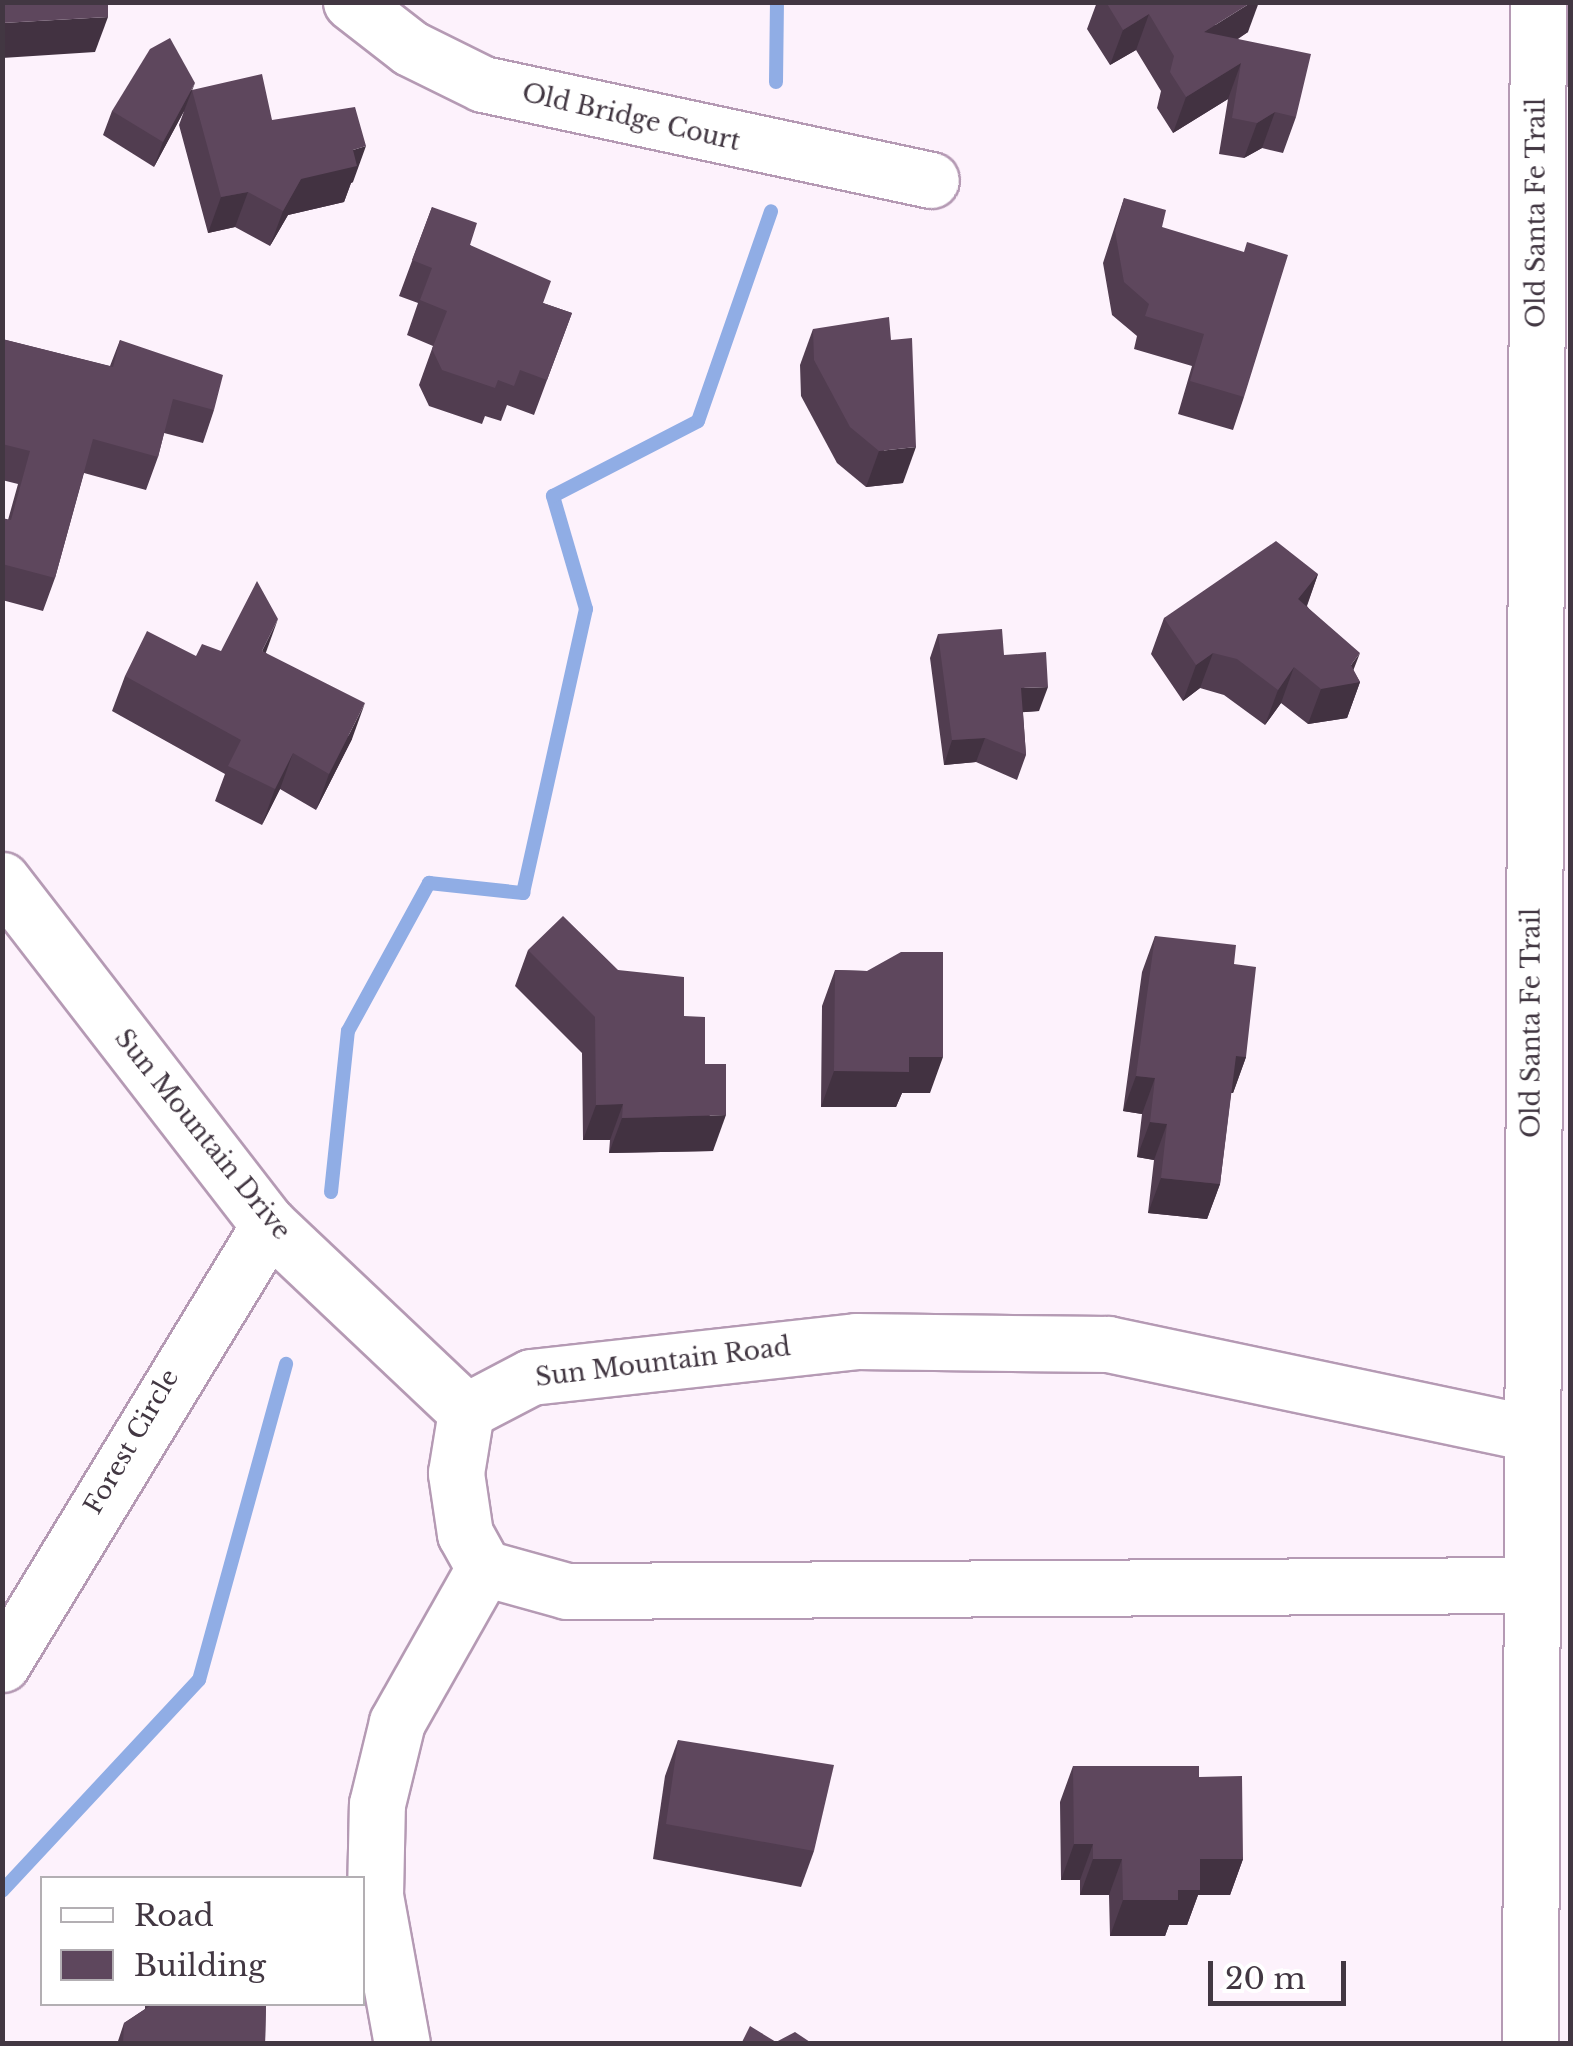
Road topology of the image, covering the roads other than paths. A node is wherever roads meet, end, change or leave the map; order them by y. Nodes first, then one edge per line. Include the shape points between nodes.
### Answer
1 (351, 2) edge
2 (1538, 2) edge
3 (932, 180) dead end
4 (2, 880) edge
5 (269, 1225) junction
6 (466, 1411) junction
7 (1530, 1433) junction
8 (484, 1568) junction
9 (1530, 1586) junction
10 (2, 1664) edge
11 (402, 2044) edge
12 (1530, 2044) edge

1 - 3 street, Old Bridge Court via 410,48 483,84
2 - 7 street, Old Santa Fe Trail
4 - 5 street, Sun Mountain Drive
5 - 6 street, Sun Mountain Drive
5 - 10 street, Forest Circle
6 - 7 street, Sun Mountain Road via 496,1390 573,1368 983,1338 1199,1358 1449,1422
6 - 8 street via 456,1473 465,1534
7 - 9 street, Old Santa Fe Trail
8 - 9 street via 567,1591 642,1594
8 - 11 street via 397,1722 376,1804 375,1896
9 - 12 street, Old Santa Fe Trail

